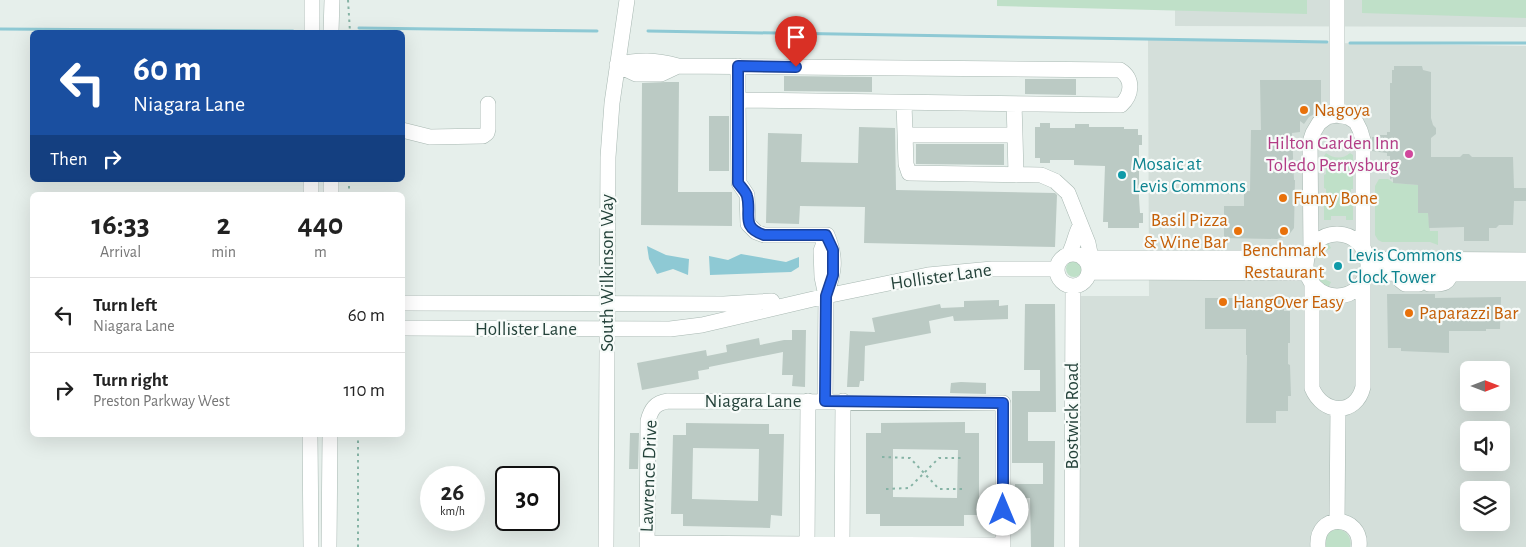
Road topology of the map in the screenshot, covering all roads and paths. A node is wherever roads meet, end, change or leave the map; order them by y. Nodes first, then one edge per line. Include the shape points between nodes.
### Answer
1 (312, 0) edge
2 (332, 0) edge
3 (348, 0) edge
4 (627, 0) edge
5 (1337, 0) edge
6 (312, 30) edge
7 (331, 30) edge
8 (350, 30) edge
9 (617, 65) junction
10 (738, 66) junction
11 (738, 100) junction
12 (904, 102) junction
13 (488, 104) dead end
14 (1014, 104) junction
15 (1338, 115) junction
16 (405, 131) edge
17 (906, 135) junction
18 (1015, 135) junction
19 (1016, 175) junction
20 (1080, 226) junction
21 (1526, 260) edge
22 (1083, 261) junction
23 (1309, 266) junction
24 (1365, 266) junction
25 (1451, 266) junction
26 (1057, 270) junction
27 (1398, 273) junction
28 (1526, 274) edge
29 (1072, 286) junction
30 (826, 296) junction
31 (405, 302) edge
32 (607, 304) junction
33 (405, 328) edge
34 (607, 329) junction
35 (808, 401) junction
36 (825, 401) junction
37 (843, 401) junction
38 (654, 406) joint
39 (1338, 409) junction
40 (310, 437) edge
41 (330, 437) edge
42 (358, 437) edge
43 (882, 458) dead end
44 (964, 458) dead end
45 (924, 473) junction
46 (886, 488) dead end
47 (962, 489) dead end
48 (1338, 520) junction
49 (647, 545) edge
50 (806, 546) edge
51 (842, 546) edge
52 (1003, 546) edge
53 (312, 547) edge
54 (329, 547) edge
55 (358, 547) edge
56 (606, 547) edge
57 (1072, 547) edge
58 (1318, 547) edge
59 (1359, 547) edge

1 - 6 street
2 - 7 street
3 - 8 path
4 - 9 street, South Wilkinson Way
5 - 15 street
9 - 10 street via 635,60 678,66
9 - 32 street, South Wilkinson Way via 608,156
10 - 11 street
10 - 14 street via 1120,70 1130,81 1128,99 1121,105
11 - 12 street
11 - 30 street via 738,183 747,195 748,224 764,235 826,235 821,251
12 - 14 street
12 - 17 street
13 - 16 street via 488,130 483,136 430,137
14 - 18 street
15 - 23 street via 1318,123 1310,142
15 - 24 street via 1356,122 1363,140
17 - 18 street
17 - 19 street via 909,173
18 - 19 street
19 - 20 street via 1041,175 1056,181 1068,193
20 - 22 street via 1088,242
20 - 22 street via 1073,246
21 - 25 street
22 - 23 street
22 - 26 street via 1060,260
22 - 29 street via 1081,283
23 - 24 street via 1322,292 1334,296 1354,291
23 - 24 street via 1322,239 1337,235 1352,239
23 - 39 street via 1312,388 1322,404
24 - 25 street
24 - 27 street
24 - 39 street via 1363,387 1355,402
25 - 27 street
25 - 27 street via 1446,282 1405,284
25 - 28 street
26 - 29 street via 1063,282
26 - 30 street, Hollister Lane via 948,272
29 - 57 street, Bostwick Road
30 - 32 street, Hollister Lane via 724,304
30 - 34 street, Hollister Lane via 686,327
30 - 36 street
31 - 32 street, Hollister Lane
32 - 34 street, South Wilkinson Way
33 - 34 street, Hollister Lane
34 - 56 street, South Wilkinson Way
35 - 36 street, Niagara Lane
35 - 38 street, Niagara Lane via 668,401
35 - 50 street
36 - 37 street, Niagara Lane
37 - 51 street
37 - 52 street, Niagara Lane via 1003,403
38 - 49 street, Lawrence Drive via 648,421
39 - 48 street
40 - 53 street
41 - 54 street
42 - 55 path
43 - 45 path via 910,458
44 - 45 path via 939,458
45 - 46 path via 909,488
45 - 47 path via 939,489
48 - 58 street via 1330,522 1322,530
48 - 59 street via 1355,530
49 - 50 street
50 - 51 street
51 - 52 street

